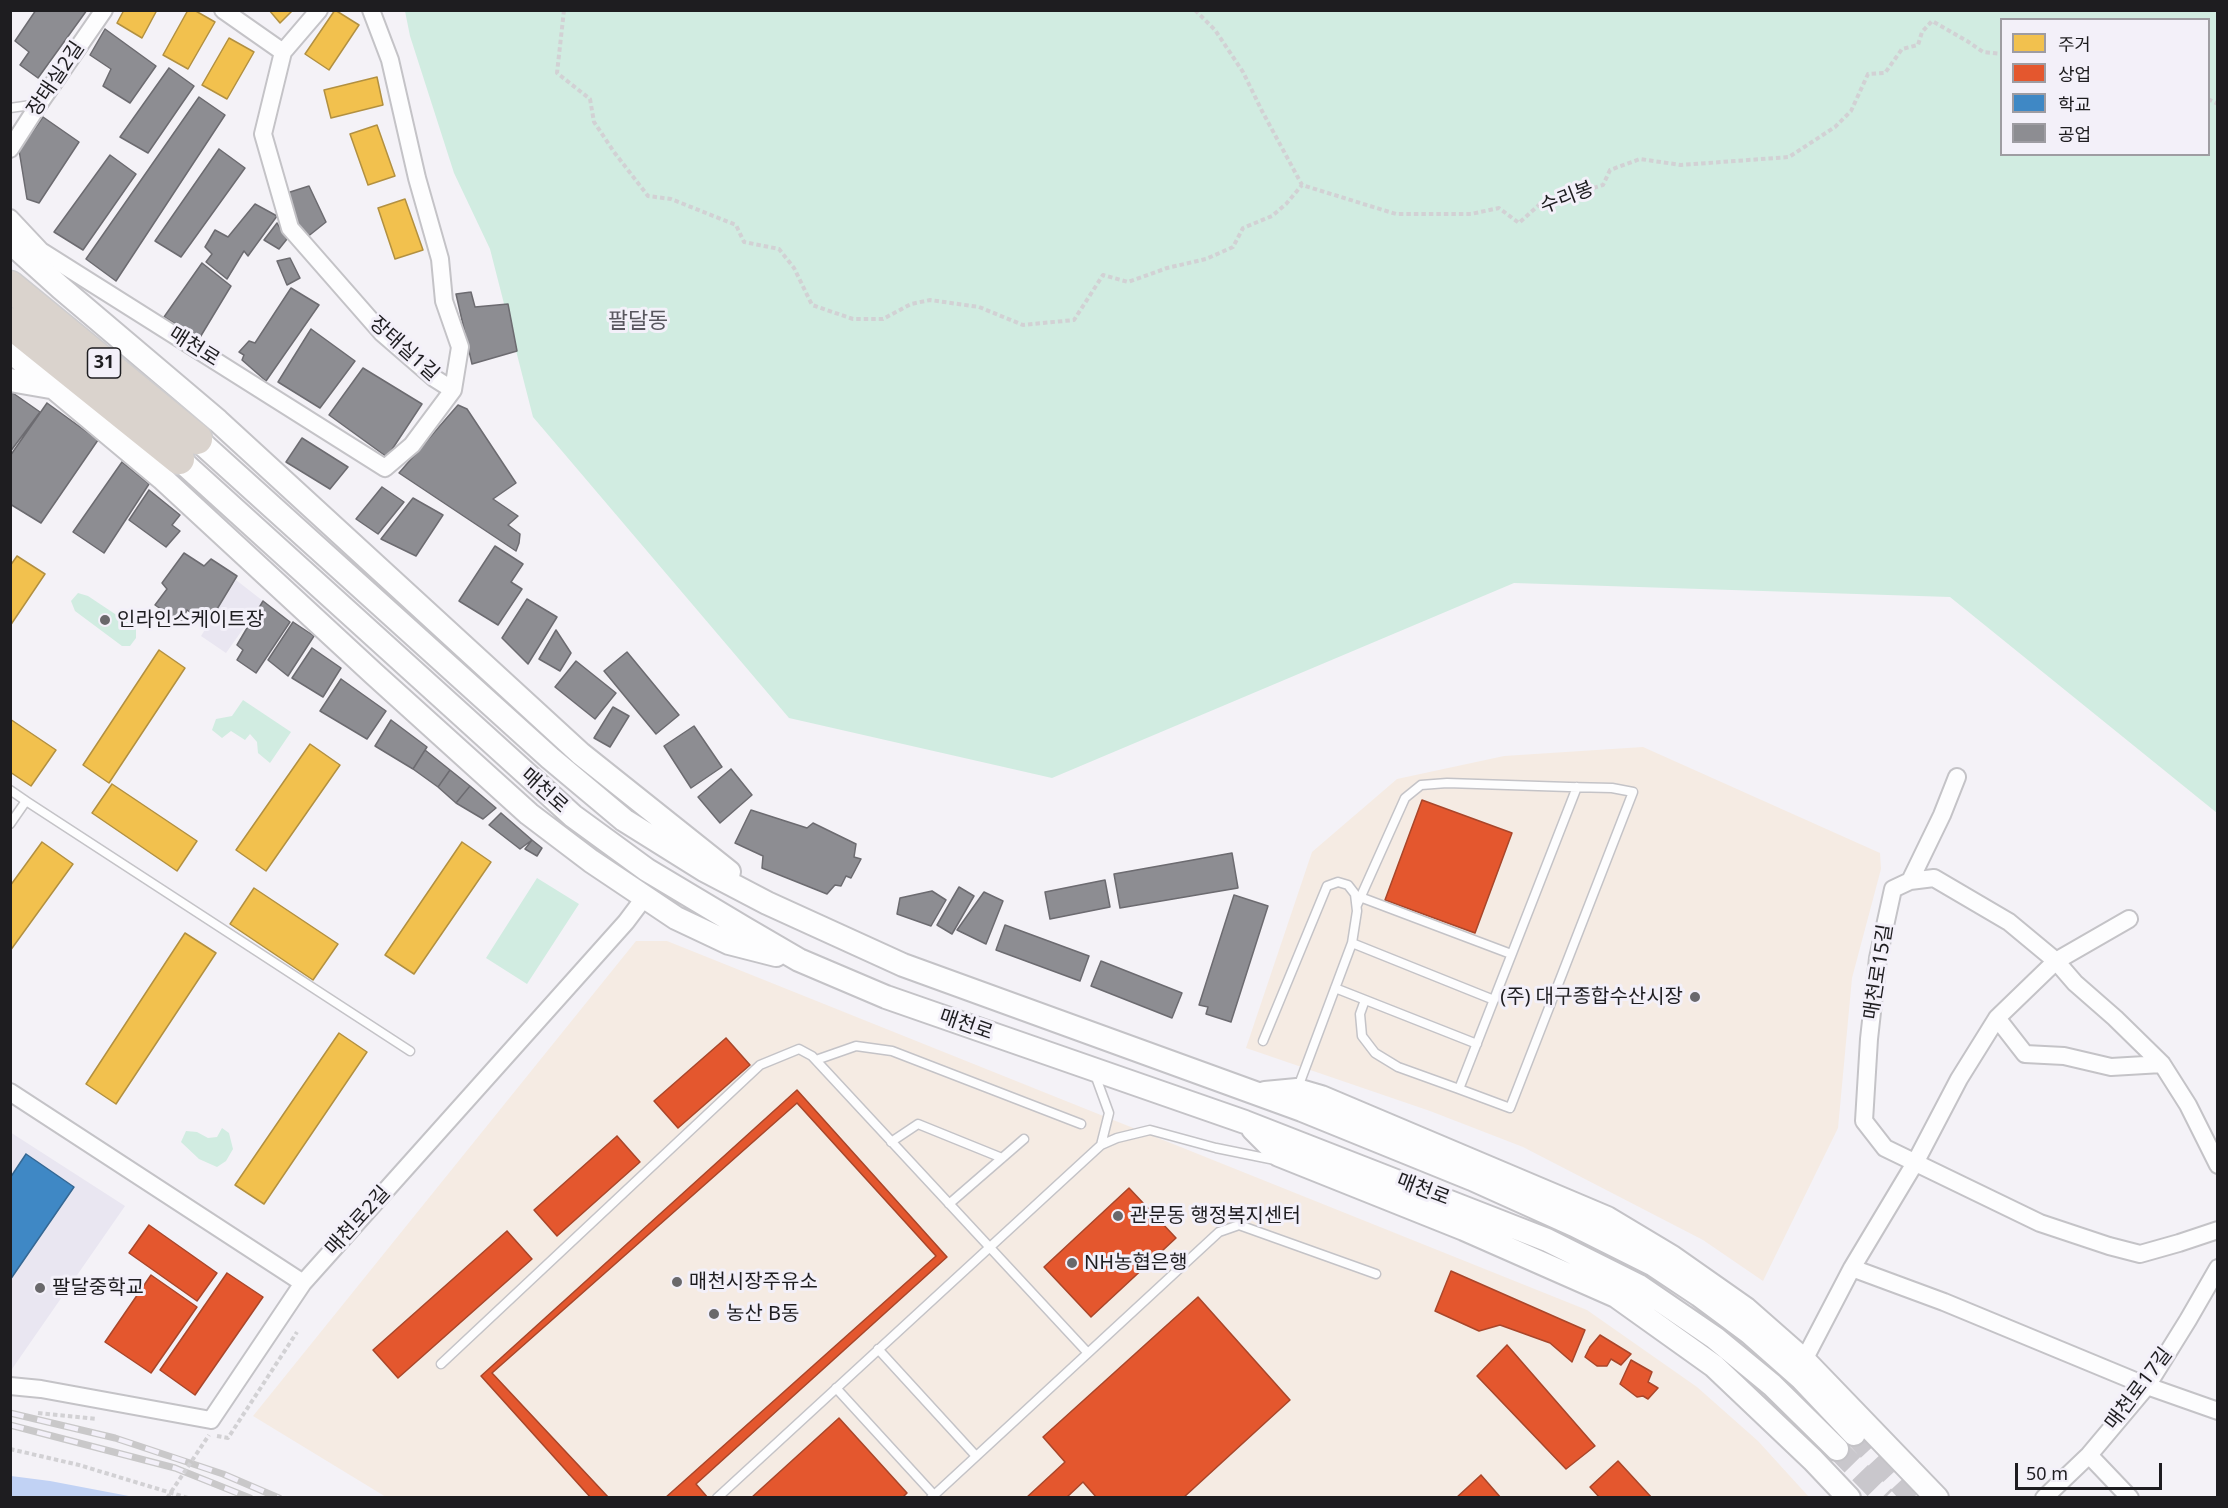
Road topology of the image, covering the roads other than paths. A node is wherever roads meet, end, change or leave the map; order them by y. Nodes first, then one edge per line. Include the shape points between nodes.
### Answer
1 (104, 10) edge
2 (223, 10) edge
3 (319, 10) edge
4 (371, 10) edge
5 (283, 52) junction
6 (39, 104) junction
7 (10, 108) edge
8 (10, 149) edge
9 (10, 218) edge
10 (10, 242) edge
11 (10, 286) edge
12 (10, 323) edge
13 (10, 351) edge
14 (10, 380) edge
15 (58, 388) junction
16 (453, 390) junction
17 (188, 449) junction
18 (1957, 777) dead end
19 (1577, 787) junction
20 (10, 790) edge
21 (26, 801) junction
22 (10, 824) edge
23 (1910, 882) junction
24 (644, 898) junction
25 (1358, 901) junction
26 (767, 903) junction
27 (2128, 919) dead end
28 (1352, 944) junction
29 (1511, 954) junction
30 (799, 960) junction
31 (2056, 961) junction
32 (1335, 988) junction
33 (1365, 1000) junction
34 (1494, 1000) junction
35 (1997, 1018) junction
36 (1263, 1041) dead end
37 (1477, 1044) junction
38 (410, 1051) dead end
39 (816, 1060) junction
40 (2162, 1064) junction
41 (1092, 1069) junction
42 (1459, 1089) junction
43 (1297, 1090) junction
44 (10, 1092) edge
45 (1257, 1093) junction
46 (1245, 1122) junction
47 (1081, 1124) dead end
48 (1024, 1139) dead end
49 (891, 1142) junction
50 (1101, 1145) junction
51 (1002, 1158) junction
52 (1915, 1163) junction
53 (2217, 1165) edge
54 (1308, 1167) junction
55 (949, 1204) junction
56 (2217, 1230) edge
57 (989, 1247) junction
58 (1852, 1268) junction
59 (2217, 1268) edge
60 (1376, 1274) dead end
61 (303, 1283) junction
62 (878, 1349) junction
63 (1087, 1352) junction
64 (1804, 1359) junction
65 (441, 1364) dead end
66 (10, 1386) edge
67 (2147, 1386) junction
68 (836, 1388) junction
69 (2217, 1411) edge
70 (2089, 1455) junction
71 (976, 1456) junction
72 (932, 1496) edge
73 (717, 1497) edge
74 (1849, 1497) edge
75 (1937, 1497) edge
76 (2044, 1497) edge
77 (2130, 1497) edge

1 - 6 street, 장태실2길
2 - 5 street
3 - 5 street
4 - 16 street, 장태실1길 via 390,60 440,260 444,301 460,347
5 - 16 street, 장태실1길 via 263,134 290,228 382,333
6 - 7 lane
6 - 8 street, 장태실2길
9 - 16 street, 매천로 via 41,251 385,468 412,445
10 - 26 main road via 218,422 581,754
11 - 17 highway, 31
12 - 17 highway, 31
13 - 15 main road
14 - 15 main road
15 - 24 main road via 162,478 529,814
17 - 26 main road, 매천로 / 31 via 624,820 704,870
17 - 30 main road, 매천로 / 31 via 573,816 647,870
18 - 23 street, 매천로15길
19 - 25 lane via 1421,785 1405,798
19 - 29 lane
19 - 42 lane via 1633,792 1510,1108
20 - 21 lane
21 - 22 lane
21 - 38 lane
23 - 31 street via 1934,878 2009,922
23 - 52 street, 매천로15길 via 1893,889 1878,958 1864,1121 1885,1148
24 - 30 main road via 729,943
24 - 61 street, 매천로2길
25 - 28 lane
25 - 29 lane
25 - 36 lane via 1348,885 1338,882 1327,886
26 - 45 main road, 매천로 / 31 via 903,965
27 - 31 street
28 - 32 lane
28 - 34 lane
29 - 34 lane
30 - 41 main road, 매천로 / 31 via 886,997
31 - 35 street
31 - 40 street via 2074,983
32 - 33 lane
32 - 43 lane
33 - 37 lane
33 - 42 lane via 1360,1014 1362,1036 1375,1053 1398,1067
34 - 37 lane
35 - 40 street via 2025,1054 2064,1056 2111,1067
35 - 52 street via 1959,1079
37 - 42 lane
39 - 47 lane via 856,1046 892,1051
39 - 49 lane
39 - 65 lane via 799,1049 760,1065
40 - 53 street via 2188,1105
41 - 46 main road, 매천로 / 31
41 - 50 lane via 1109,1113
43 - 45 main road, 31
43 - 64 main road, 31 via 1607,1218 1746,1309
44 - 61 street
45 - 46 main road, 매천로 / 31 via 1473,1179 1654,1265 1750,1333 1801,1378 1845,1441 1715,1338 1639,1286 1547,1240
46 - 54 main road, 31 via 1279,1155
48 - 51 lane
49 - 51 lane via 918,1124
49 - 55 lane
50 - 54 lane via 1150,1130
50 - 57 lane
51 - 55 lane
52 - 56 street, 매천로15길 via 2040,1223 2140,1254
52 - 58 street
54 - 74 main road, 31 via 1464,1229 1616,1296 1714,1366
55 - 57 lane
57 - 62 lane
57 - 63 lane
58 - 64 street
58 - 67 street
59 - 67 street, 매천로17길
60 - 63 lane via 1239,1225 1219,1232
61 - 66 street, 매천로2길 via 211,1420
62 - 68 lane
62 - 71 lane
63 - 71 lane
64 - 75 main road, 31
67 - 69 street
67 - 70 street, 매천로17길
68 - 72 lane
68 - 73 lane
70 - 76 street, 매천로17길
70 - 77 street
71 - 72 lane

